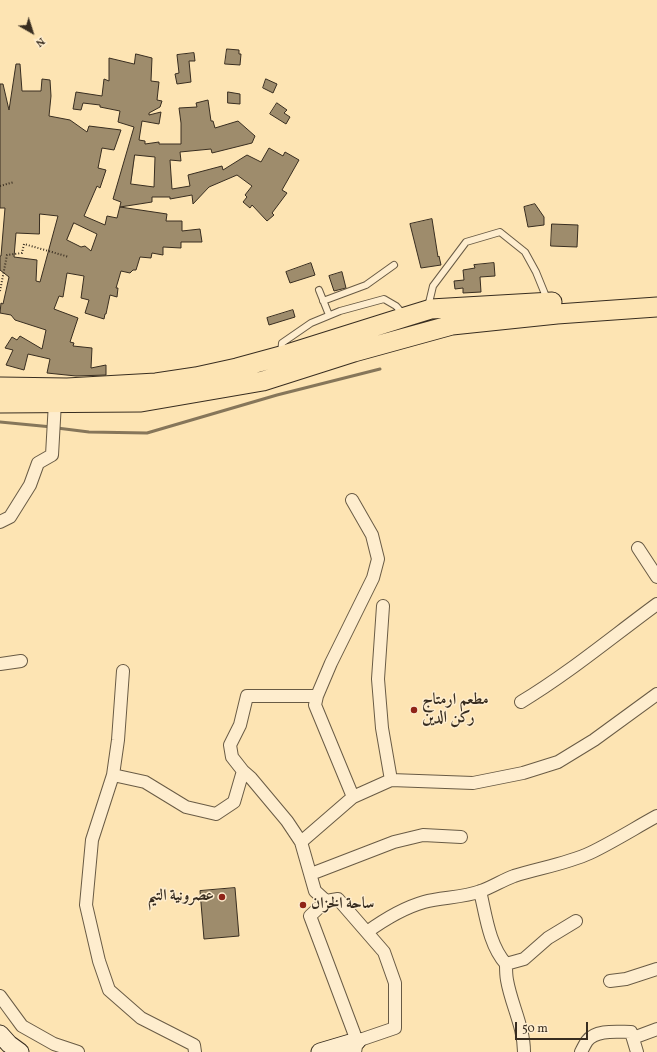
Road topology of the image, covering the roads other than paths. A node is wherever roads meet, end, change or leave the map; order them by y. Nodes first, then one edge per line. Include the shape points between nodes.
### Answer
1 (394, 265) dead end
2 (319, 290) dead end
3 (657, 296) edge
4 (323, 301) junction
5 (548, 303) junction
6 (657, 307) edge
7 (428, 310) junction
8 (329, 316) junction
9 (404, 316) junction
10 (281, 356) junction
11 (0, 387) edge
12 (0, 402) edge
13 (55, 402) junction
14 (352, 500) dead end
15 (0, 522) edge
16 (638, 548) dead end
17 (657, 577) edge
18 (657, 604) edge
19 (383, 606) dead end
20 (22, 661) dead end
21 (0, 664) edge
22 (123, 671) dead end
23 (657, 694) edge
24 (317, 696) junction
25 (520, 702) dead end
26 (243, 771) junction
27 (114, 775) junction
28 (391, 780) junction
29 (353, 797) junction
30 (657, 816) edge
31 (460, 837) dead end
32 (301, 842) junction
33 (311, 874) junction
34 (480, 891) junction
35 (326, 901) junction
36 (576, 921) dead end
37 (367, 932) junction
38 (506, 964) junction
39 (657, 969) edge
40 (610, 981) dead end
41 (0, 996) edge
42 (657, 1029) edge
43 (0, 1034) edge
44 (633, 1038) junction
45 (356, 1046) edge
46 (20, 1052) edge
47 (78, 1052) edge
48 (196, 1052) edge
49 (320, 1052) edge
50 (524, 1052) edge
51 (581, 1052) edge
52 (637, 1052) edge

1 - 4 lane via 366,285
2 - 4 lane
3 - 5 main road
4 - 8 lane
5 - 7 main road
5 - 7 lane via 536,272 524,252 500,232 466,242 432,286
6 - 13 main road via 452,325 263,381 141,402
7 - 9 main road
8 - 9 lane via 384,299 396,306
8 - 10 lane via 311,323 282,343
9 - 10 main road
10 - 11 main road via 196,377 156,382 67,388
12 - 13 main road
13 - 15 street via 52,455 38,463 30,485 10,517
14 - 24 street via 372,535 378,559 373,578
16 - 17 street
18 - 25 street via 590,655
19 - 28 street via 378,679 382,728
20 - 21 street
22 - 27 street
23 - 28 street via 594,740 558,762 523,773 473,783
24 - 26 street via 247,696 240,725 230,745 232,757
24 - 29 street via 315,705
26 - 27 street via 234,802 216,814 186,807 144,782
26 - 32 street via 252,778
27 - 48 street via 92,840 86,904 99,961 109,990 141,1018 194,1045
28 - 29 street
29 - 32 street
30 - 34 street via 588,853 551,867 513,876
31 - 33 street via 422,834
32 - 33 street
33 - 35 street via 316,891
34 - 37 street via 411,906 385,919
34 - 38 street via 491,935
35 - 37 street via 338,900
35 - 45 street via 310,916
36 - 38 street via 548,938 524,959
37 - 45 street via 384,952 395,982 395,1028
38 - 50 street via 506,979
39 - 40 street via 626,979
41 - 47 street via 22,1026 54,1044
42 - 44 street
43 - 46 street
44 - 51 street via 631,1032 595,1035 588,1040
44 - 52 street
45 - 49 street

